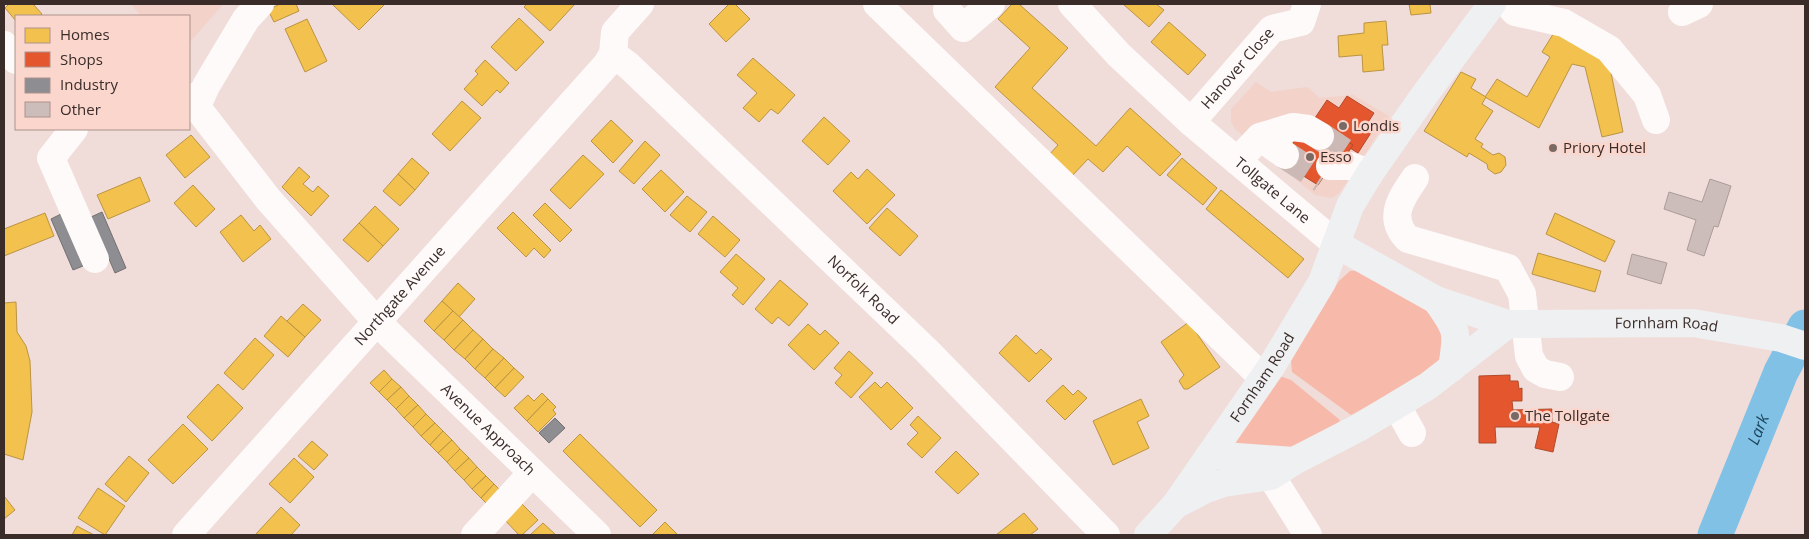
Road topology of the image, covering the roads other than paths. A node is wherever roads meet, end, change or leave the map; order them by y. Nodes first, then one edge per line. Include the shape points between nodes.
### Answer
1 (260, 4) edge
2 (640, 4) edge
3 (877, 4) edge
4 (991, 4) edge
5 (1072, 4) edge
6 (1307, 4) edge
7 (1492, 4) edge
8 (1508, 4) edge
9 (947, 10) dead end
10 (4, 45) edge
11 (613, 54) junction
12 (15, 59) edge
13 (193, 102) edge
14 (1656, 120) dead end
15 (1191, 122) junction
16 (82, 131) edge
17 (1320, 136) tunnel mouth
18 (1260, 137) junction
19 (1289, 149) tunnel mouth
20 (1237, 160) junction
21 (1415, 178) dead end
22 (1336, 244) junction
23 (95, 259) dead end
24 (1436, 300) junction
25 (378, 323) junction
26 (1516, 324) junction
27 (1793, 342) edge
28 (1452, 368) junction
29 (1560, 377) dead end
30 (1263, 378) junction
31 (1397, 406) junction
32 (1412, 432) dead end
33 (1210, 455) junction
34 (1294, 461) junction
35 (532, 473) junction
36 (1271, 476) junction
37 (1176, 504) junction
38 (186, 535) edge
39 (475, 535) edge
40 (597, 535) edge
41 (1106, 535) edge
42 (1148, 535) edge
43 (1308, 535) edge

1 - 13 street via 246,19 226,56
2 - 11 street via 615,32
3 - 30 street
4 - 9 street via 964,28
5 - 15 street, Tollgate Lane via 1119,55
6 - 15 street, Hanover Close via 1301,22 1272,29
7 - 22 main road, Fornham Road via 1423,97 1344,168 1350,206
8 - 14 street via 1515,12 1564,23 1609,49 1647,95
10 - 12 street
11 - 25 street, Northgate Avenue
11 - 41 street, Norfolk Road via 927,351
13 - 25 street, Avenue Approach via 268,199
15 - 20 street, Tollgate Lane
16 - 23 street via 51,158
17 - 18 street via 1308,129 1294,127
18 - 19 street
18 - 20 street
20 - 22 street, Tollgate Lane
21 - 26 street via 1400,200 1396,217 1400,232 1408,239 1508,268 1522,294
22 - 24 main road, Tollgate Lane
22 - 30 main road, Fornham Road via 1322,282
24 - 26 main road, Tollgate Lane
24 - 28 main road via 1450,320 1457,338
25 - 35 street, Avenue Approach
25 - 38 street, Northgate Avenue
26 - 27 main road, Fornham Road via 1693,323
26 - 28 main road, Fornham Road
26 - 29 street via 1536,369
28 - 31 main road, Fornham Road
30 - 33 main road, Fornham Road
31 - 32 street
31 - 34 main road, Fornham Road
33 - 34 main road
33 - 37 main road, Fornham Road
34 - 36 main road, Fornham Road
35 - 39 street
35 - 40 street, Avenue Approach
36 - 37 main road, Fornham Road via 1224,483
36 - 43 street
37 - 42 main road, Fornham Road

